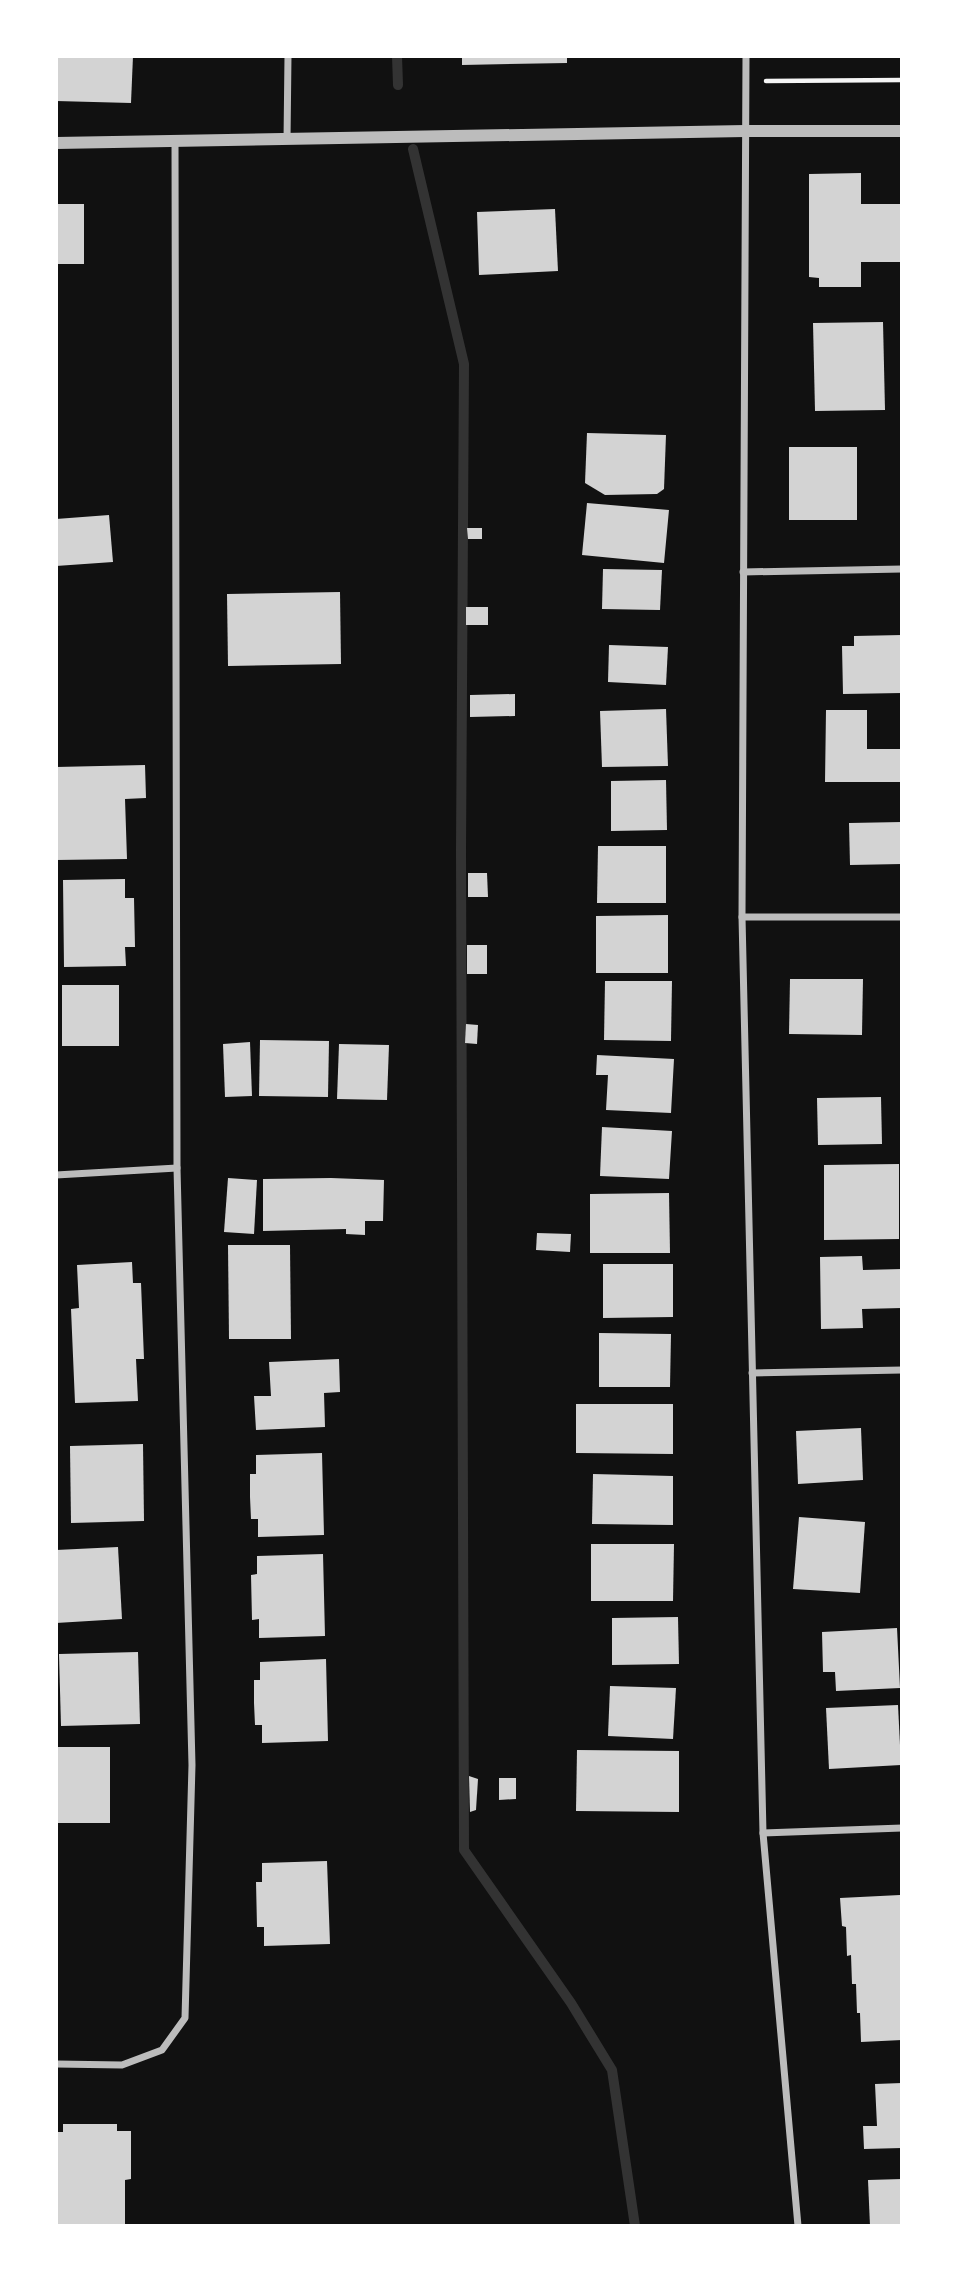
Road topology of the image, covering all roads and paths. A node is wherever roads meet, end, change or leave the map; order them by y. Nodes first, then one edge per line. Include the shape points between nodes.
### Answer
1 (288, 56) edge
2 (746, 56) edge
3 (902, 80) edge
4 (746, 81) junction
5 (745, 131) junction
6 (902, 131) edge
7 (287, 140) junction
8 (175, 141) junction
9 (56, 143) edge
10 (902, 569) edge
11 (743, 572) junction
12 (742, 917) junction
13 (902, 917) edge
14 (177, 1168) junction
15 (56, 1175) edge
16 (902, 1370) edge
17 (752, 1373) junction
18 (902, 1828) edge
19 (763, 1833) junction
20 (56, 2064) edge
21 (798, 2226) edge

1 - 7 street
2 - 4 street
3 - 4 path
4 - 5 street
5 - 6 street
5 - 7 street
5 - 11 street
7 - 8 street
8 - 9 street
8 - 14 street
10 - 11 street
11 - 12 street
12 - 13 street
12 - 17 street
14 - 15 street
14 - 20 street via 192,1765 185,2018 162,2050 122,2065
16 - 17 street
17 - 19 street
18 - 19 street
19 - 21 street

